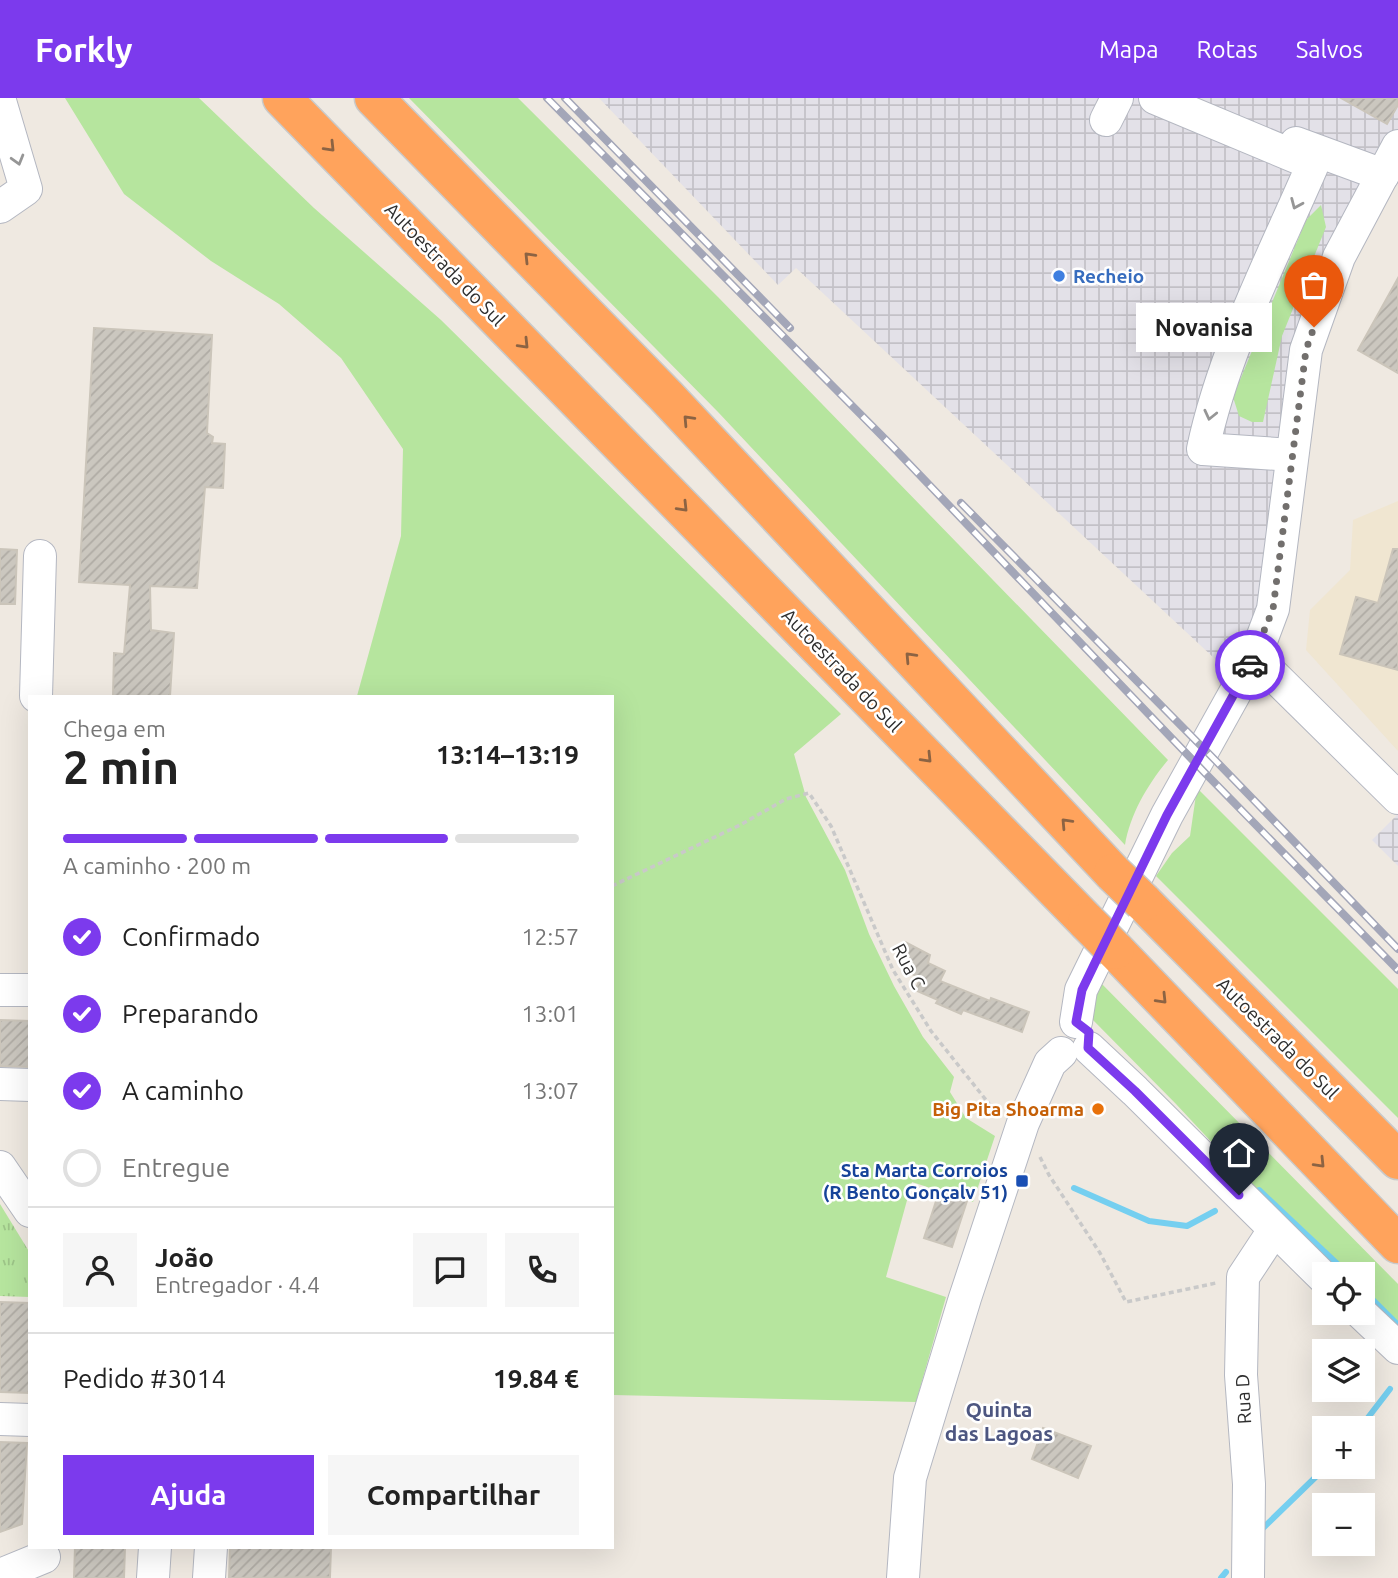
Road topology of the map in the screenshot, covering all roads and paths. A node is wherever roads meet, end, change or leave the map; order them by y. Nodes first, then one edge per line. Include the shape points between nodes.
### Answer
1 (282, 98) edge
2 (374, 98) edge
3 (1156, 98) edge
4 (1187, 98) edge
5 (0, 101) edge
6 (1398, 146) edge
7 (1383, 175) junction
8 (0, 207) edge
9 (1292, 455) junction
10 (40, 556) dead end
11 (1255, 657) junction
12 (36, 695) edge
13 (1397, 795) edge
14 (614, 885) edge
15 (0, 990) edge
16 (28, 990) edge
17 (1075, 1041) junction
18 (0, 1084) edge
19 (28, 1085) edge
20 (1023, 1124) junction
21 (1398, 1160) edge
22 (0, 1167) edge
23 (28, 1208) edge
24 (1274, 1230) junction
25 (1398, 1244) edge
26 (1312, 1267) edge
27 (1243, 1277) junction
28 (1373, 1325) edge
29 (1398, 1349) edge
30 (0, 1419) edge
31 (28, 1420) edge
32 (155, 1549) edge
33 (211, 1549) edge
34 (44, 1561) edge
35 (0, 1575) edge
36 (153, 1578) edge
37 (209, 1578) edge
38 (902, 1578) edge
39 (1248, 1578) edge

1 -> 25 highway, Autoestrada do Sul, bridge
21 -> 2 highway, Autoestrada do Sul, bridge via 1113,873 666,396
3 -> 9 street via 1313,164 1243,325 1212,407 1203,449
4 - 7 street
5 -> 8 street via 26,189
6 - 7 street
7 - 9 street via 1339,257 1306,350
9 - 11 street via 1273,609
10 - 12 street
11 - 13 street
11 - 17 street via 1161,827 1082,990
14 - 20 path, Rua C via 786,799 809,793 831,826 893,970 931,1031 990,1105
15 - 16 street
17 - 20 street via 1050,1063
17 - 24 street via 1135,1091
18 - 19 street
20 - 27 path via 1125,1302
20 - 38 street via 909,1478
22 - 23 street
24 - 26 street
24 - 27 street
27 - 39 street, Rua D via 1241,1375 1249,1484
28 - 29 street
30 - 31 street
32 - 36 street
33 - 37 street
34 - 35 street

